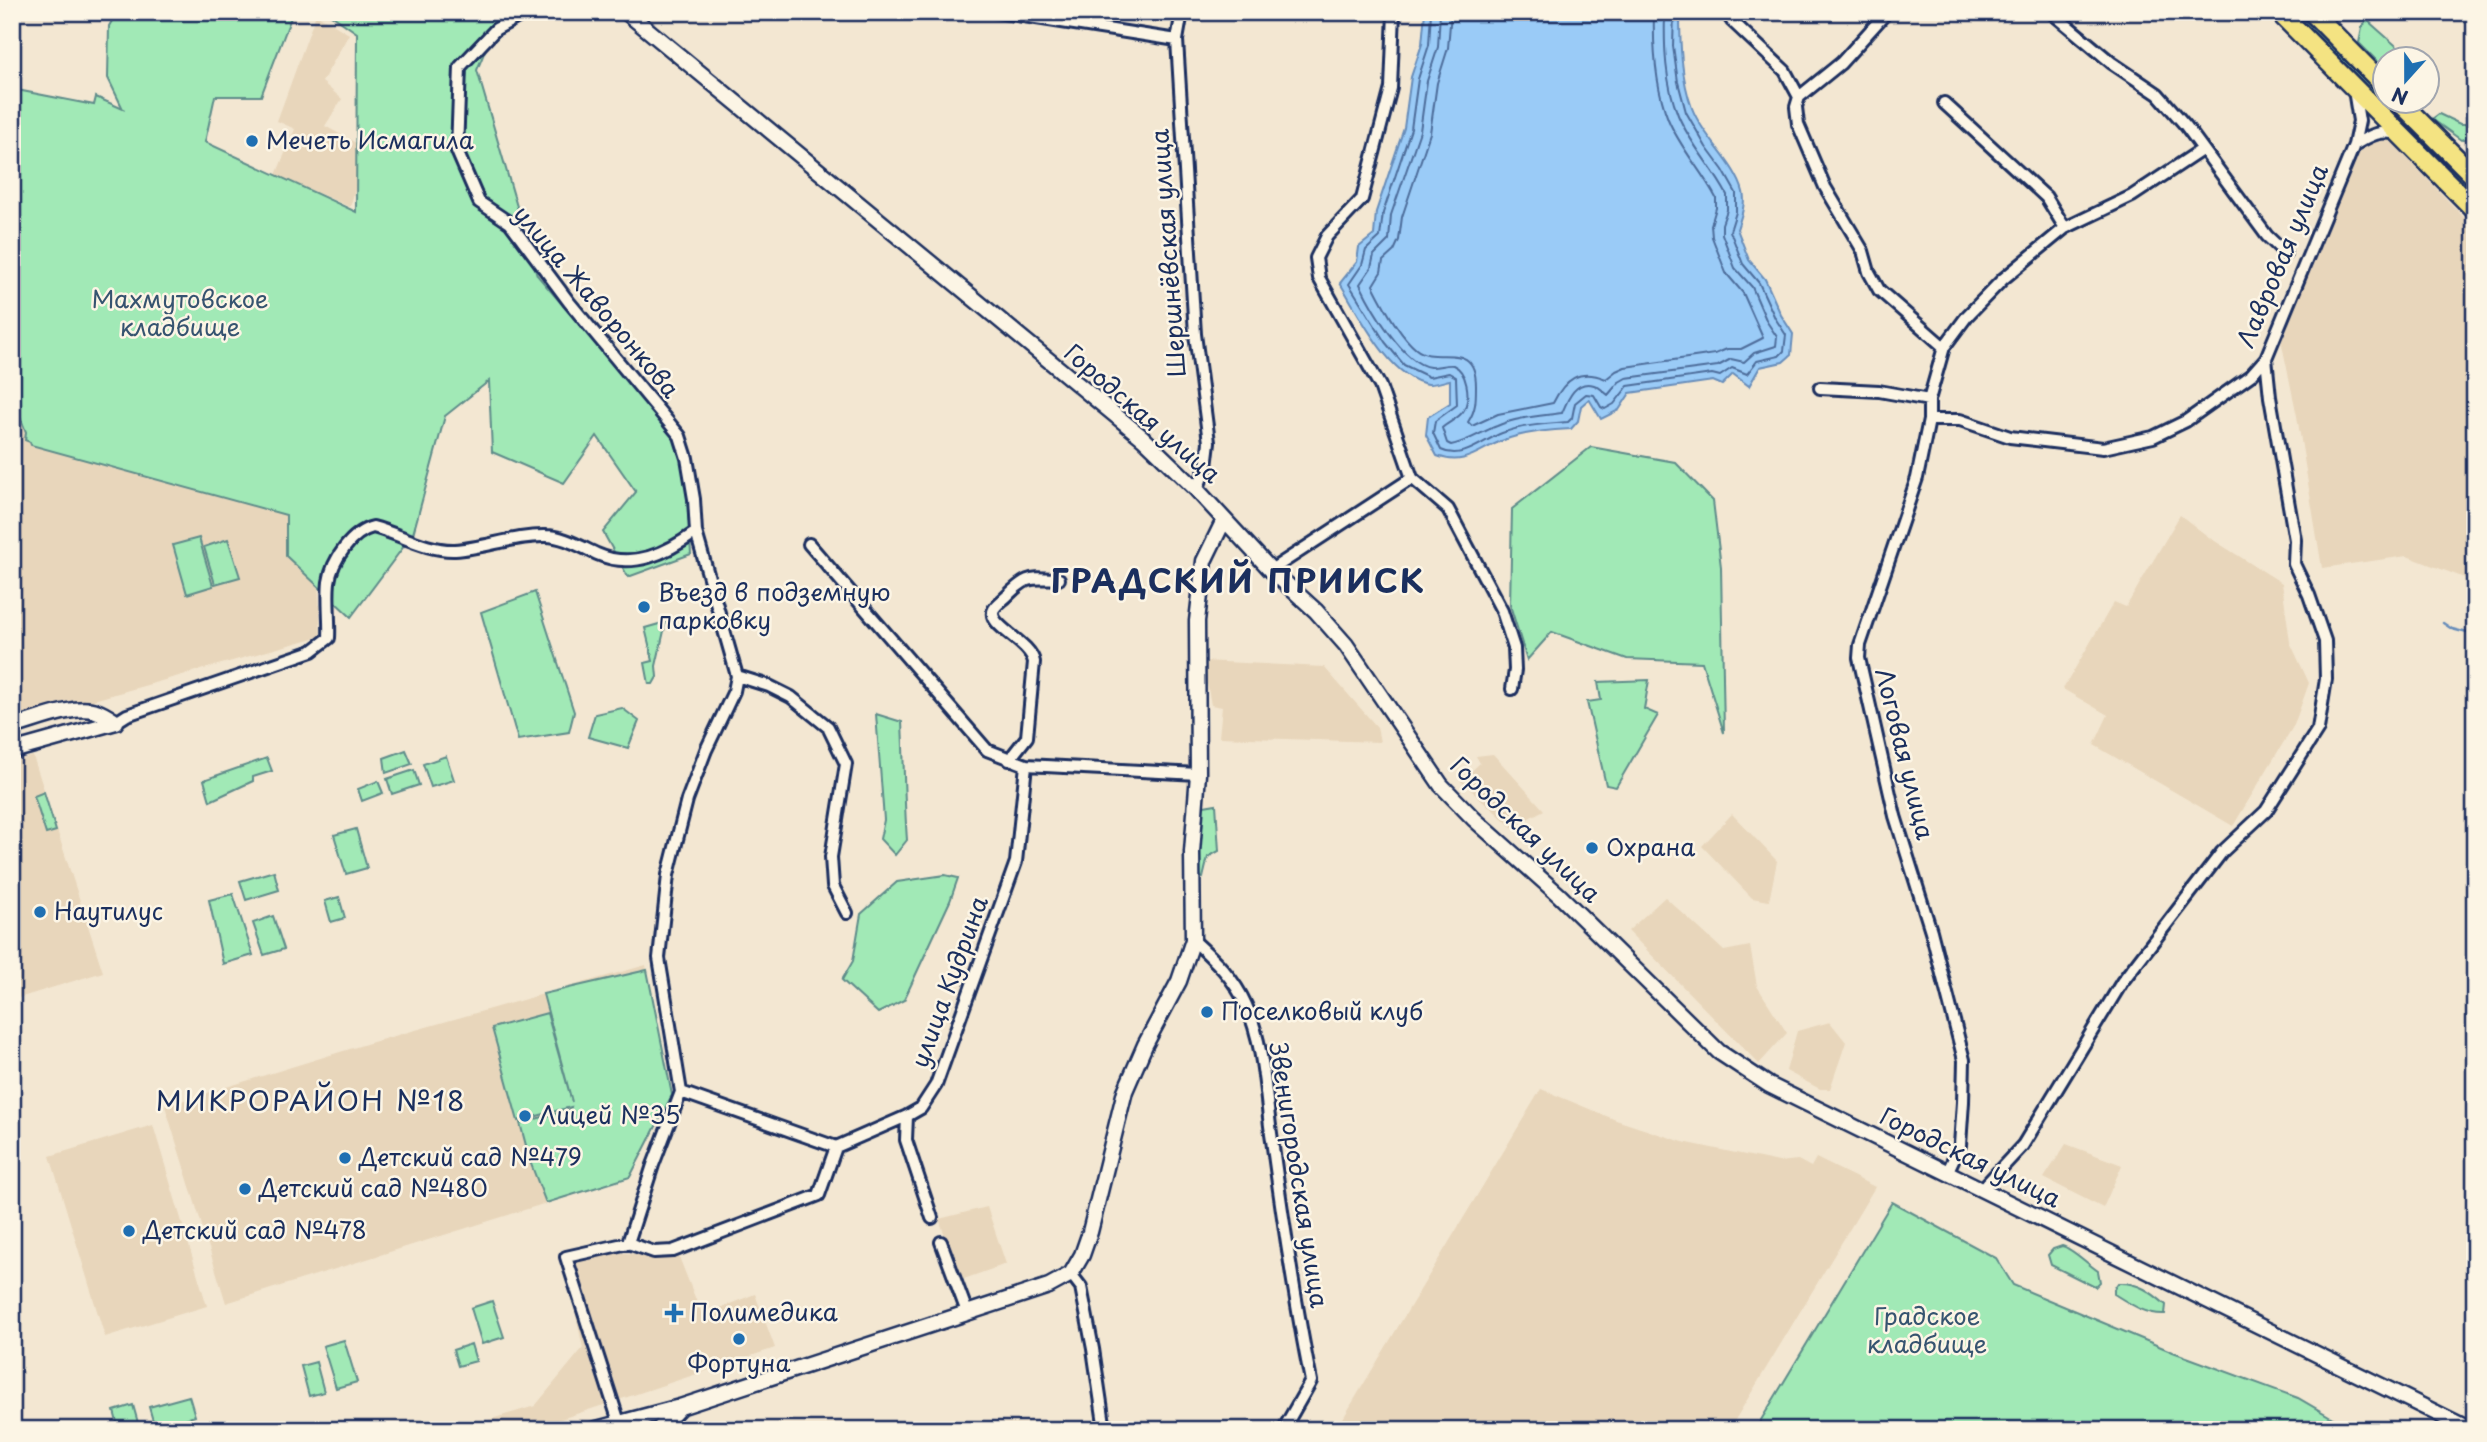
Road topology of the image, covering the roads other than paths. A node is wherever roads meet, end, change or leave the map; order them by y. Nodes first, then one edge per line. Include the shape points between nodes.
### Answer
1 (527, 12) edge
2 (626, 12) edge
3 (997, 12) edge
4 (1182, 12) edge
5 (1394, 12) edge
6 (1726, 12) edge
7 (1886, 12) edge
8 (2278, 12) edge
9 (2312, 12) edge
10 (2052, 13) edge
11 (1177, 40) junction
12 (2372, 74) edge
13 (2354, 88) junction
14 (1799, 97) junction
15 (1944, 103) dead end
16 (2414, 116) edge
17 (2402, 136) junction
18 (2354, 145) junction
19 (2203, 149) junction
20 (2475, 177) edge
21 (2475, 210) edge
22 (2065, 228) junction
23 (2285, 253) dead end
24 (1944, 347) junction
25 (2266, 358) junction
26 (1820, 388) dead end
27 (1929, 400) junction
28 (1929, 420) junction
29 (1412, 478) junction
30 (1197, 490) junction
31 (1224, 520) junction
32 (696, 532) junction
33 (809, 544) dead end
34 (1270, 570) junction
35 (1059, 579) dead end
36 (737, 676) junction
37 (1512, 689) dead end
38 (70, 711) junction
39 (116, 722) junction
40 (12, 727) edge
41 (78, 732) junction
42 (12, 751) edge
43 (1009, 760) junction
44 (1026, 765) junction
45 (1198, 774) junction
46 (847, 913) dead end
47 (1193, 940) junction
48 (681, 1092) junction
49 (907, 1116) junction
50 (887, 1125) junction
51 (906, 1140) junction
52 (836, 1147) junction
53 (1947, 1173) junction
54 (1982, 1189) junction
55 (932, 1218) dead end
56 (941, 1242) dead end
57 (628, 1243) junction
58 (1071, 1274) junction
59 (967, 1312) junction
60 (680, 1407) junction
61 (620, 1426) edge
62 (593, 1430) edge
63 (658, 1430) edge
64 (1105, 1430) edge
65 (1283, 1430) edge
66 (2472, 1430) edge

1 - 32 street, улица Жаворонкова via 496,29 460,67 457,151 479,202 510,223 680,436
2 - 30 street, Городская улица via 1143,438
3 - 11 street
4 - 11 street, Шершнёвская улица
5 - 29 street via 1391,88 1362,199 1327,236 1317,258 1319,278 1380,386
6 - 14 street via 1785,71
7 - 14 street via 1840,63
8 - 13 main road
9 - 12 main road
10 - 19 street via 2158,94
11 - 30 street, Шершнёвская улица via 1195,334 1209,442
13 - 17 main road
13 - 18 street, Лавровая улица via 2359,121
14 - 24 street via 1798,124 1879,290
15 - 22 street via 2046,197
16 - 20 main road
17 - 18 street via 2390,131 2375,133
17 - 21 main road
18 - 25 street, Лавровая улица
19 - 22 street, Логовая улица via 2132,195
19 - 23 street via 2267,236
22 - 24 street, Логовая улица via 2003,279
24 - 27 street, Логовая улица
25 - 28 street, Лавровая улица via 2251,375 2186,421 2153,437 2103,448 2010,437 1960,420
25 - 54 street via 2295,540 2294,564 2325,641 2326,679 2319,729 2266,811 2222,852 2122,982 2023,1145
26 - 27 street
27 - 28 street, Логовая улица
28 - 53 street, Логовая улица via 1916,478 1859,658 1895,816 1964,1060 1959,1145
29 - 34 street
29 - 37 street via 1448,509 1502,611 1514,648
30 - 31 street, Городская улица
31 - 34 street, Городская улица
31 - 45 street via 1201,572
32 - 36 street, улица Жаворонкова
32 - 39 street via 648,559 627,560 604,557 547,536 447,550 373,527 363,529 350,541 329,580 329,638 312,651
33 - 43 street via 987,750
34 - 53 street, Городская улица via 1346,645 1441,785 1719,1052 1769,1085
35 - 43 street via 1028,578 994,609 996,623 1027,648 1034,662 1027,737
36 - 46 street via 791,697 828,727 846,764 831,857 833,886
36 - 48 street via 687,800 664,908 659,958
38 - 39 street via 96,711
38 - 40 street
38 - 41 street via 82,719
39 - 41 street
41 - 42 street
43 - 44 street
44 - 45 street
44 - 49 street, улица Кудрина via 1016,862 936,1085 921,1108
45 - 47 street via 1192,852
47 - 58 street via 1179,981 1125,1091 1090,1231
47 - 65 street, Звенигородская улица via 1235,983 1262,1060 1311,1381
48 - 52 street
48 - 57 street
49 - 50 street
49 - 51 street
50 - 51 street
50 - 52 street
51 - 55 street
52 - 57 street via 819,1195 673,1251 654,1252
53 - 54 street, Городская улица
54 - 66 street, Городская улица
56 - 59 street
57 - 61 street via 566,1257
58 - 59 street via 1049,1286
58 - 64 street via 1081,1287
59 - 60 street
60 - 61 street
60 - 63 street
61 - 62 street

